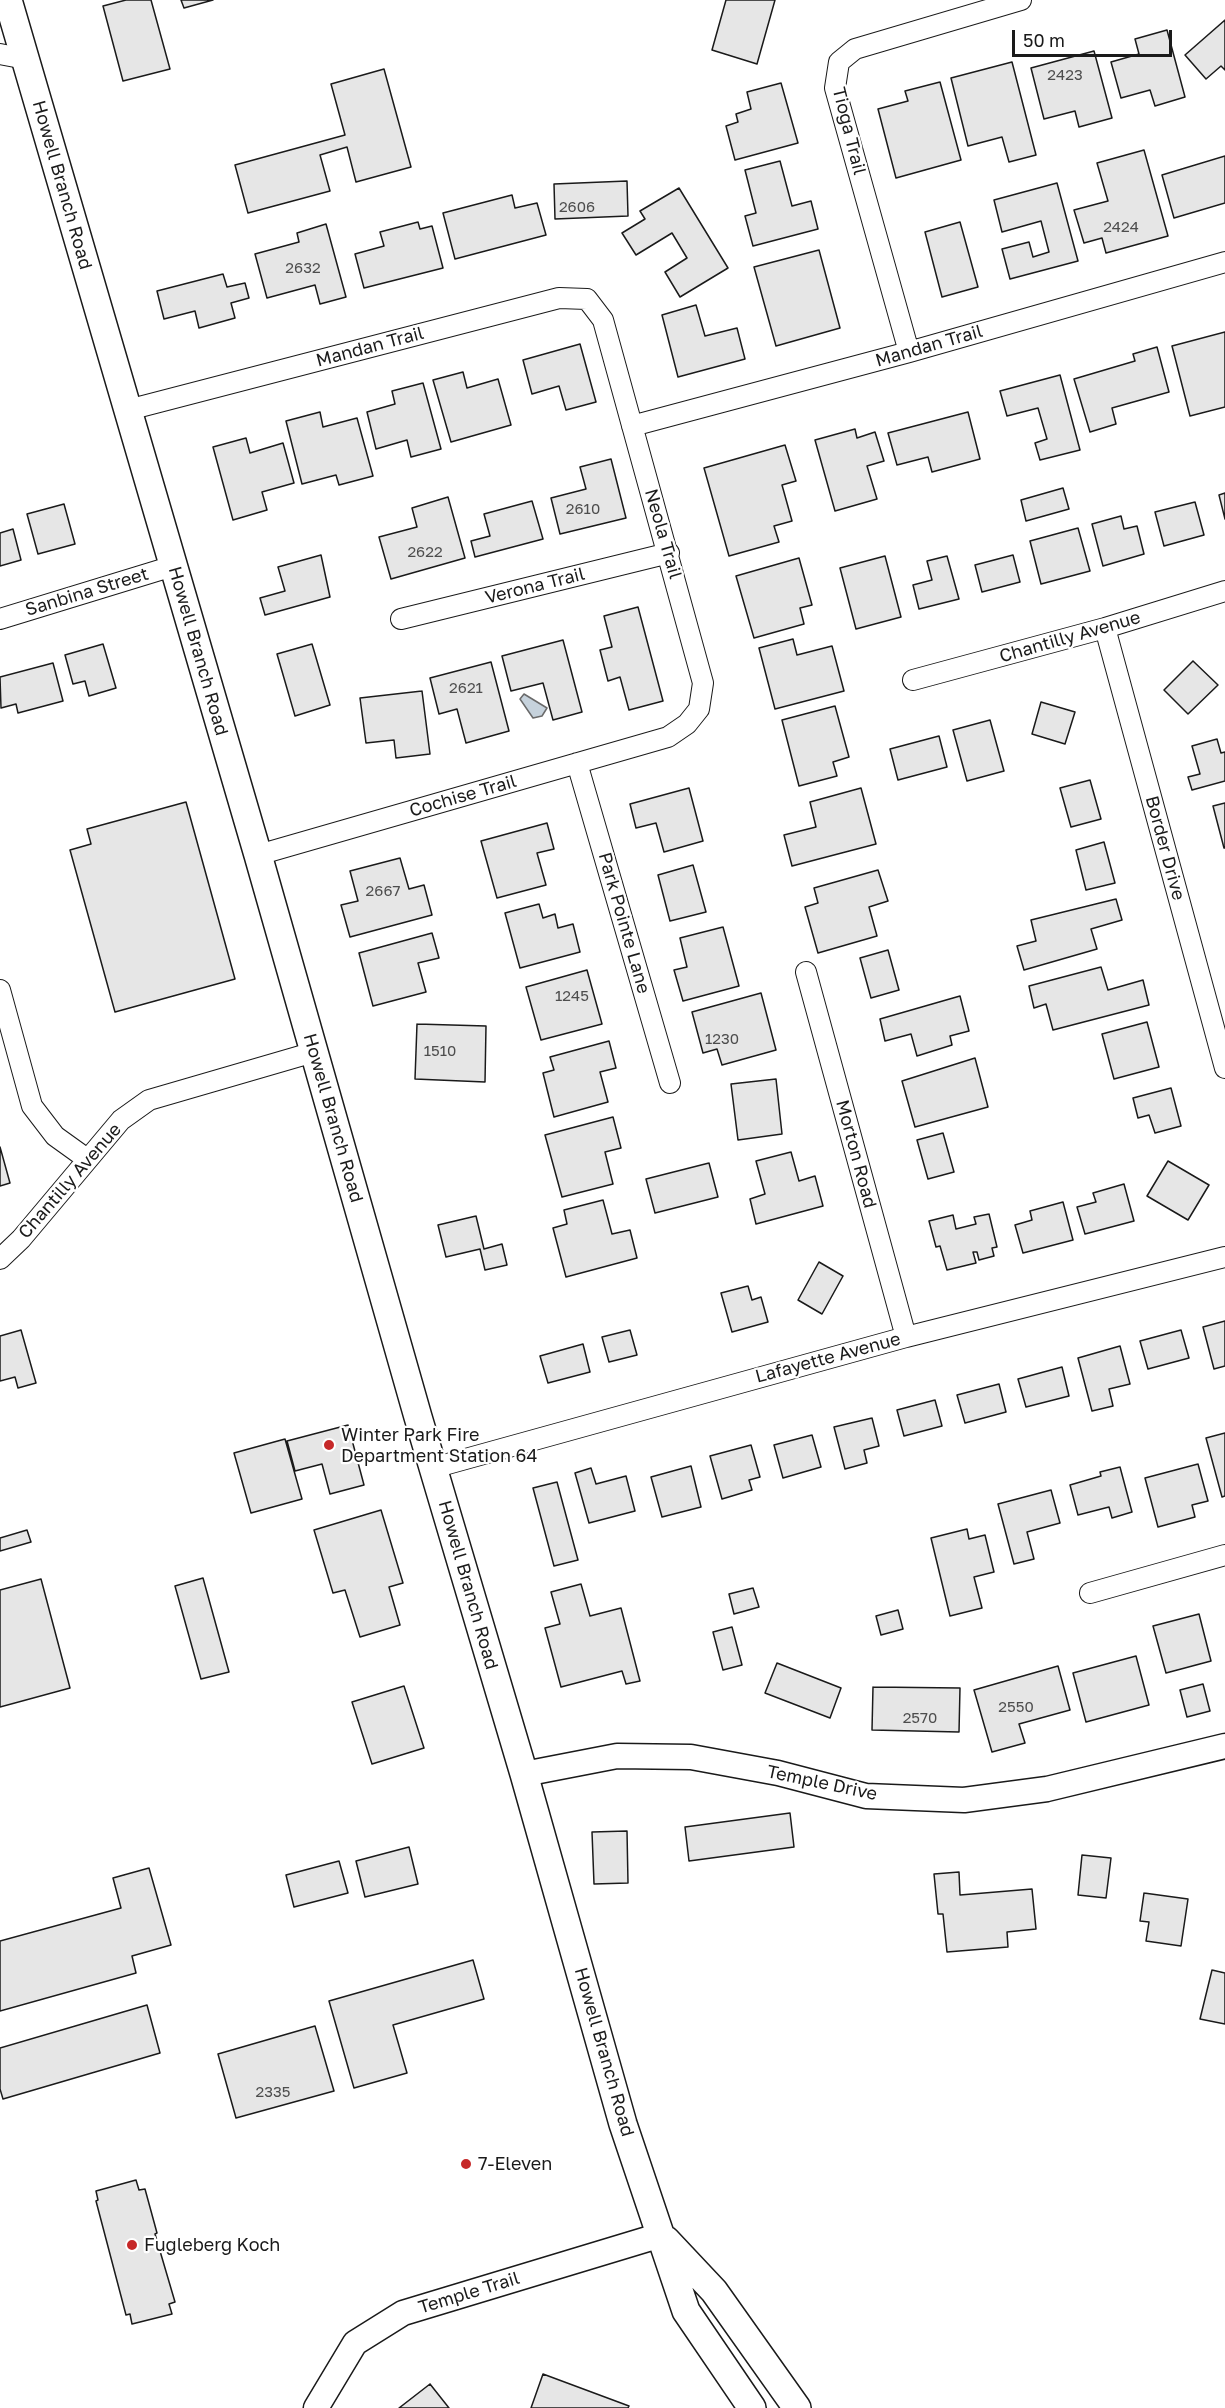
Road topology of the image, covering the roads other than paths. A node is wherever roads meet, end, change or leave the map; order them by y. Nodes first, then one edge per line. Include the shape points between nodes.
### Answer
1 (8, 0) edge
2 (1021, 0) edge
3 (13, 57) edge
4 (1225, 262) edge
5 (603, 320) joint
6 (909, 352) junction
7 (128, 410) junction
8 (632, 426) junction
9 (669, 553) junction
10 (173, 566) junction
11 (1225, 591) edge
12 (0, 619) edge
13 (401, 619) dead end
14 (1105, 628) junction
15 (913, 680) dead end
16 (668, 737) joint
17 (577, 763) junction
18 (258, 855) junction
19 (806, 972) dead end
20 (0, 990) edge
21 (314, 1052) junction
22 (1225, 1068) edge
23 (670, 1083) dead end
24 (87, 1159) junction
25 (1225, 1257) edge
26 (0, 1259) edge
27 (906, 1336) junction
28 (434, 1468) junction
29 (1225, 1555) edge
30 (1090, 1593) dead end
31 (1225, 1746) edge
32 (524, 1774) junction
33 (662, 2235) junction
34 (316, 2408) edge
35 (753, 2408) edge
36 (797, 2408) edge

1 - 3 main road, Howell Branch Road
2 - 6 street, Tioga Trail via 855,49 839,62 835,88
3 - 7 main road, Howell Branch Road
4 - 6 street, Mandan Trail
5 - 7 street, Mandan Trail via 586,299 559,298
5 - 8 street, Neola Trail
6 - 8 street, Mandan Trail
7 - 10 main road, Howell Branch Road
8 - 9 street, Neola Trail
9 - 13 street, Verona Trail
9 - 16 street, Neola Trail via 703,683 699,709 687,724
10 - 12 street, Sanbina Street
10 - 18 main road, Howell Branch Road
11 - 14 street, Chantilly Avenue
14 - 15 street, Chantilly Avenue
14 - 22 street, Border Drive
16 - 17 street, Cochise Trail
17 - 18 street, Cochise Trail
17 - 23 street, Park Pointe Lane
18 - 21 main road, Howell Branch Road
19 - 27 street, Morton Road
20 - 24 street via 32,1106 55,1136
21 - 24 street, Chantilly Avenue via 149,1100 121,1120
21 - 28 main road, Howell Branch Road
24 - 26 street, Chantilly Avenue
25 - 27 street, Lafayette Avenue
27 - 28 street, Lafayette Avenue
28 - 32 main road, Howell Branch Road
29 - 30 street
31 - 32 street, Temple Drive via 1047,1789 964,1800 866,1796 778,1773 682,1757 616,1756
32 - 33 main road, Howell Branch Road via 623,2124
33 - 34 street, Temple Trail via 403,2313 355,2343
33 - 35 main road, Howell Branch Road via 686,2311
33 - 36 main road, Howell Branch Road via 714,2291

